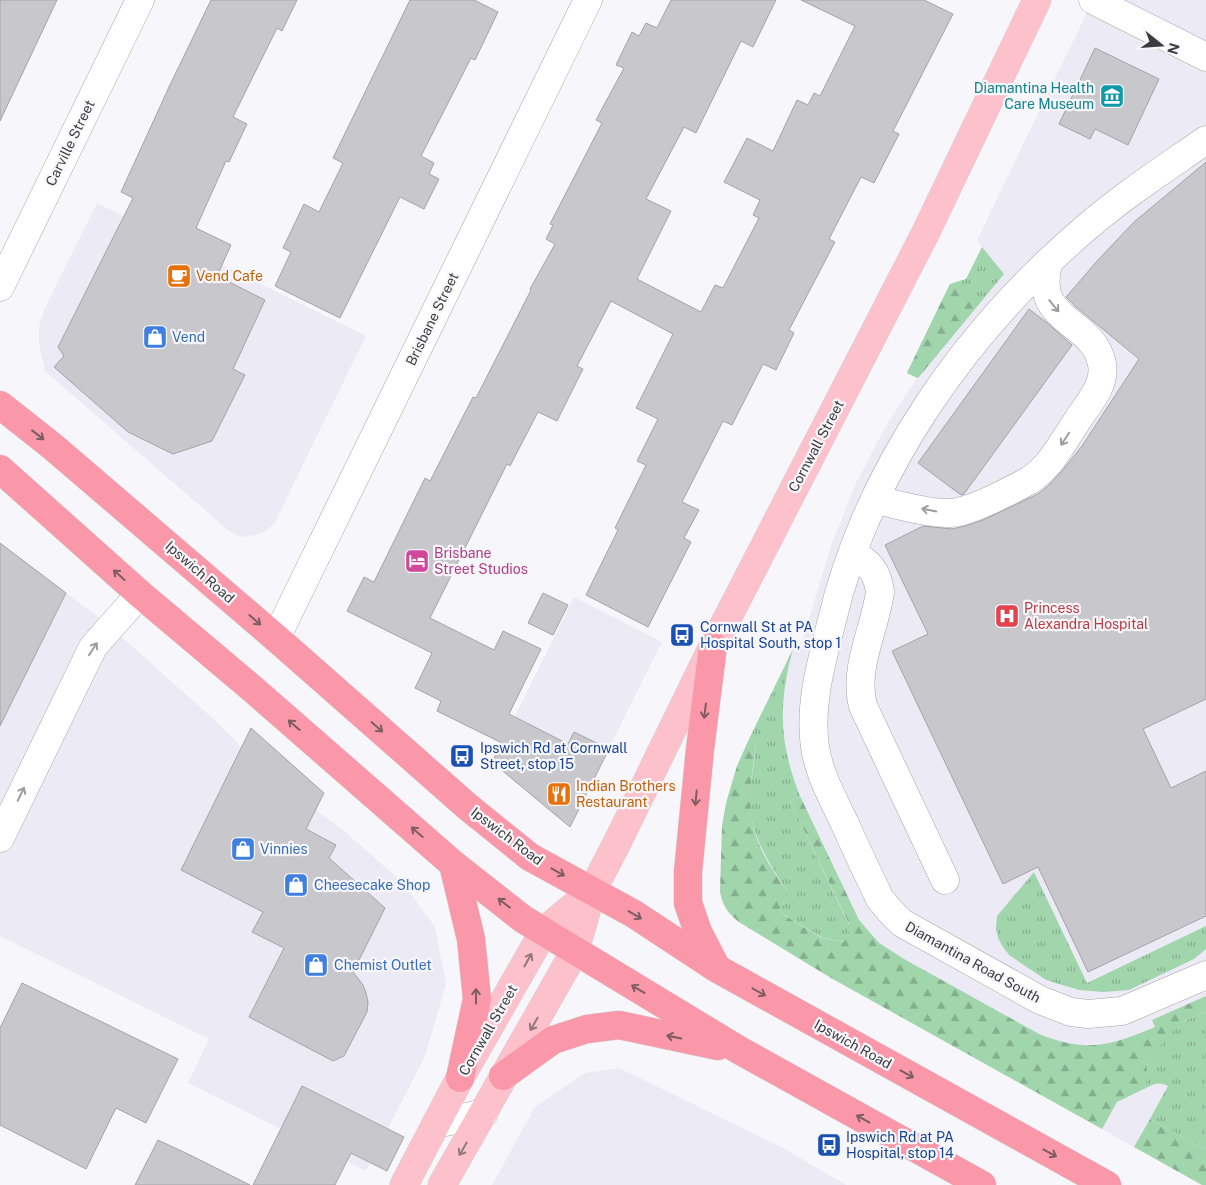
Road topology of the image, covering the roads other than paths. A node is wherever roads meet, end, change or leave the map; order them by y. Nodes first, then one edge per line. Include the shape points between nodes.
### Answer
1 (140, 0) edge
2 (588, 0) edge
3 (1037, 0) edge
4 (1093, 0) edge
5 (1206, 57) edge
6 (1206, 140) edge
7 (1049, 261) junction
8 (0, 286) edge
9 (0, 405) edge
10 (0, 468) edge
11 (875, 500) junction
12 (852, 554) junction
13 (140, 594) junction
14 (276, 638) junction
15 (713, 646) junction
16 (0, 838) edge
17 (454, 864) junction
18 (945, 880) dead end
19 (592, 891) junction
20 (544, 931) junction
21 (575, 951) junction
22 (716, 968) junction
23 (1206, 975) edge
24 (739, 1050) junction
25 (504, 1076) junction
26 (460, 1078) junction
27 (484, 1113) junction
28 (436, 1124) junction
29 (404, 1185) edge
30 (442, 1185) edge
31 (982, 1185) edge
32 (1108, 1185) edge

1 - 8 street, Carville Street
2 - 14 street, Brisbane Street
3 - 15 main road, Cornwall Street via 920,243
4 - 5 street
6 - 7 street, Diamantina Road South via 1128,194
7 - 11 street, Diamantina Road South via 989,325 937,391
7 -> 11 street via 1044,275 1050,302 1093,343 1102,365 1100,386 1057,452 1031,479 976,507 959,512 937,512
9 -> 14 highway, Ipswich Road
13 -> 10 highway
11 - 12 street, Diamantina Road South
12 - 18 street via 867,562 874,571 880,592 861,673 863,706
12 - 23 street, Diamantina Road South via 818,681 814,702 815,747 830,793 880,899 902,923 934,942 1040,1000 1071,1012 1122,1011
16 -> 13 street via 92,647
17 -> 13 highway
14 -> 19 highway, Ipswich Road via 468,807 530,857
15 - 19 main road, Cornwall Street
15 -> 22 highway via 688,872 688,903
20 -> 17 highway via 523,919
26 -> 17 highway via 477,999 471,939
19 - 20 main road, Cornwall Street
19 - 21 main road, Cornwall Street
19 -> 22 highway, Ipswich Road via 634,914
20 - 21 highway
26 -> 20 main road, Cornwall Street
24 -> 21 highway
21 -> 25 main road, Cornwall Street
22 -> 32 highway, Ipswich Road
24 -> 25 highway via 619,1025 587,1029 553,1040
31 -> 24 highway
25 - 27 main road, Cornwall Street
26 - 28 main road, Cornwall Street
27 - 28 street
27 -> 30 main road, Cornwall Street
28 - 29 main road, Cornwall Street

